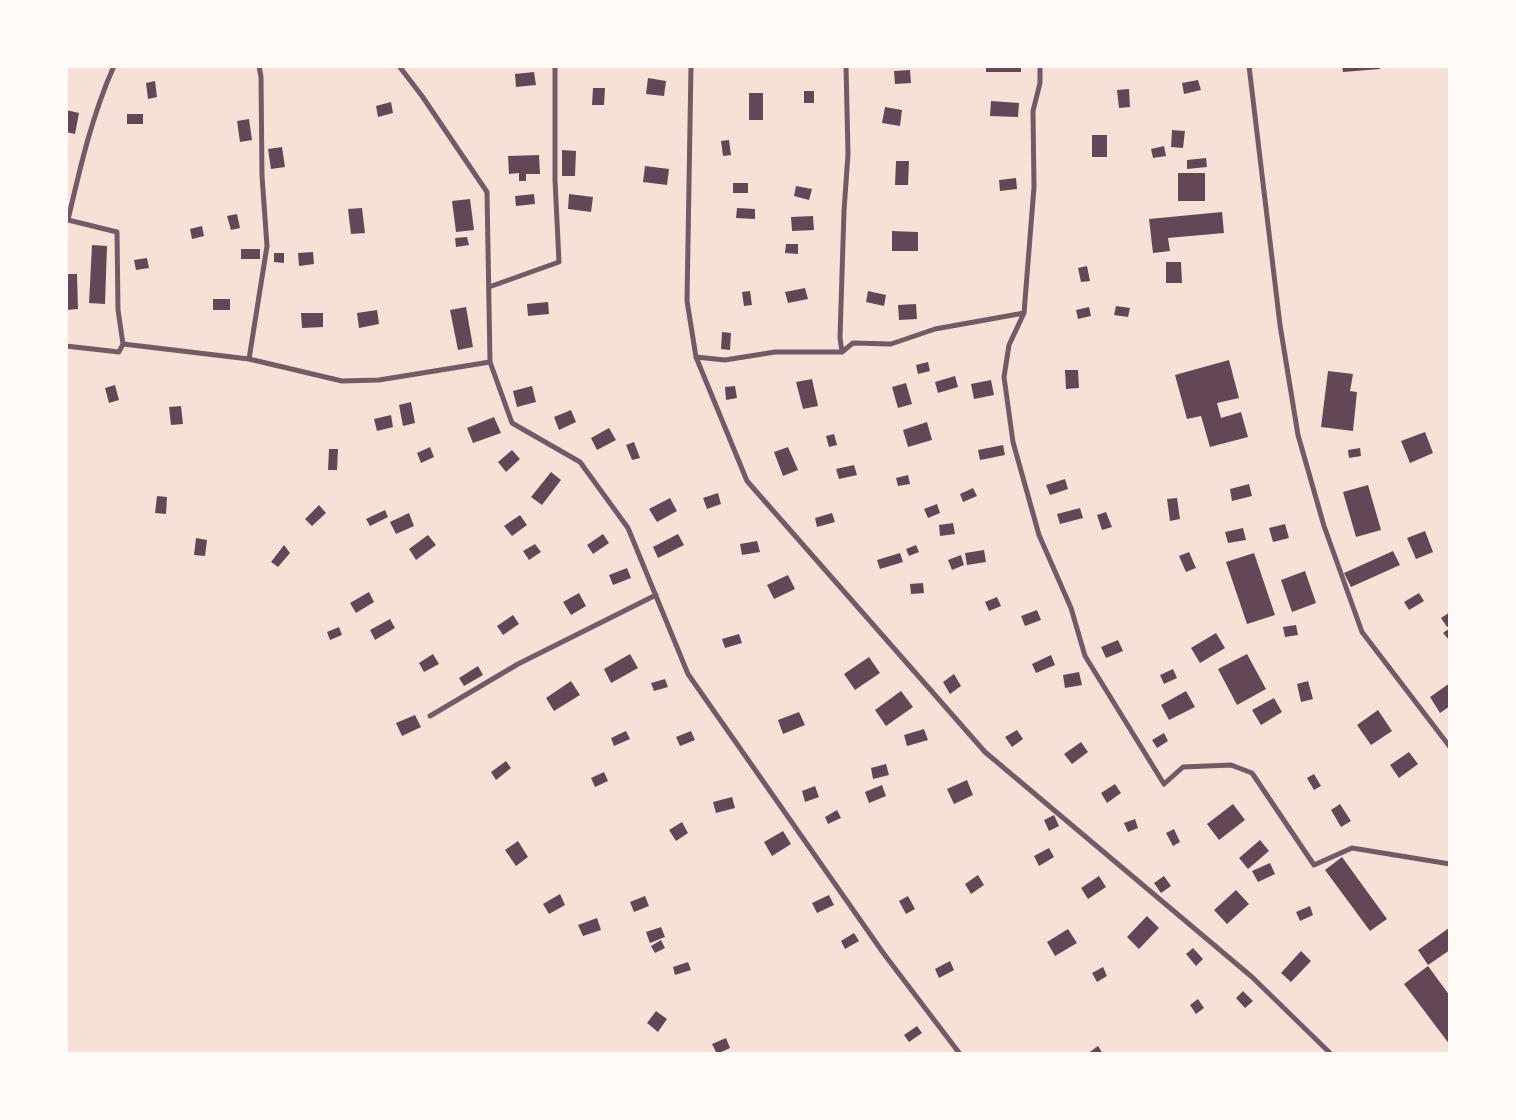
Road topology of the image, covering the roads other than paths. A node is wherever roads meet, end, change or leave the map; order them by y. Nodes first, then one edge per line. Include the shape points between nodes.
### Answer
1 (114, 66) edge
2 (260, 66) edge
3 (399, 66) edge
4 (555, 66) edge
5 (691, 66) edge
6 (846, 66) edge
7 (1040, 66) edge
8 (1249, 66) edge
9 (67, 220) edge
10 (489, 287) junction
11 (1024, 313) junction
12 (123, 344) junction
13 (66, 346) edge
14 (842, 352) junction
15 (696, 357) junction
16 (249, 360) junction
17 (490, 362) junction
18 (656, 595) junction
19 (430, 716) dead end
20 (1450, 747) edge
21 (1450, 864) edge
22 (960, 1054) edge
23 (1331, 1054) edge

1 - 9 street via 82,160
2 - 16 street via 267,246
3 - 10 street via 487,192
4 - 10 street via 559,262
5 - 15 street via 687,301
6 - 14 street via 848,154
7 - 11 street via 1040,83 1033,111 1034,187
8 - 20 street via 1280,325 1298,435 1324,526 1362,632
9 - 12 street via 117,232 118,310
10 - 17 street
11 - 14 street via 935,329 891,344 853,342
11 - 21 street via 1009,344 1004,377 1013,442 1040,535 1072,608 1085,656 1164,784 1183,767 1231,765 1252,773 1314,865 1352,848
12 - 13 street via 119,352
12 - 16 street
14 - 15 street via 775,352 725,360
15 - 23 street via 747,481 984,752 1252,977
16 - 17 street via 342,380 379,380
17 - 18 street via 512,424 580,462 628,528
18 - 19 street via 518,664
18 - 22 street via 688,674 884,954

